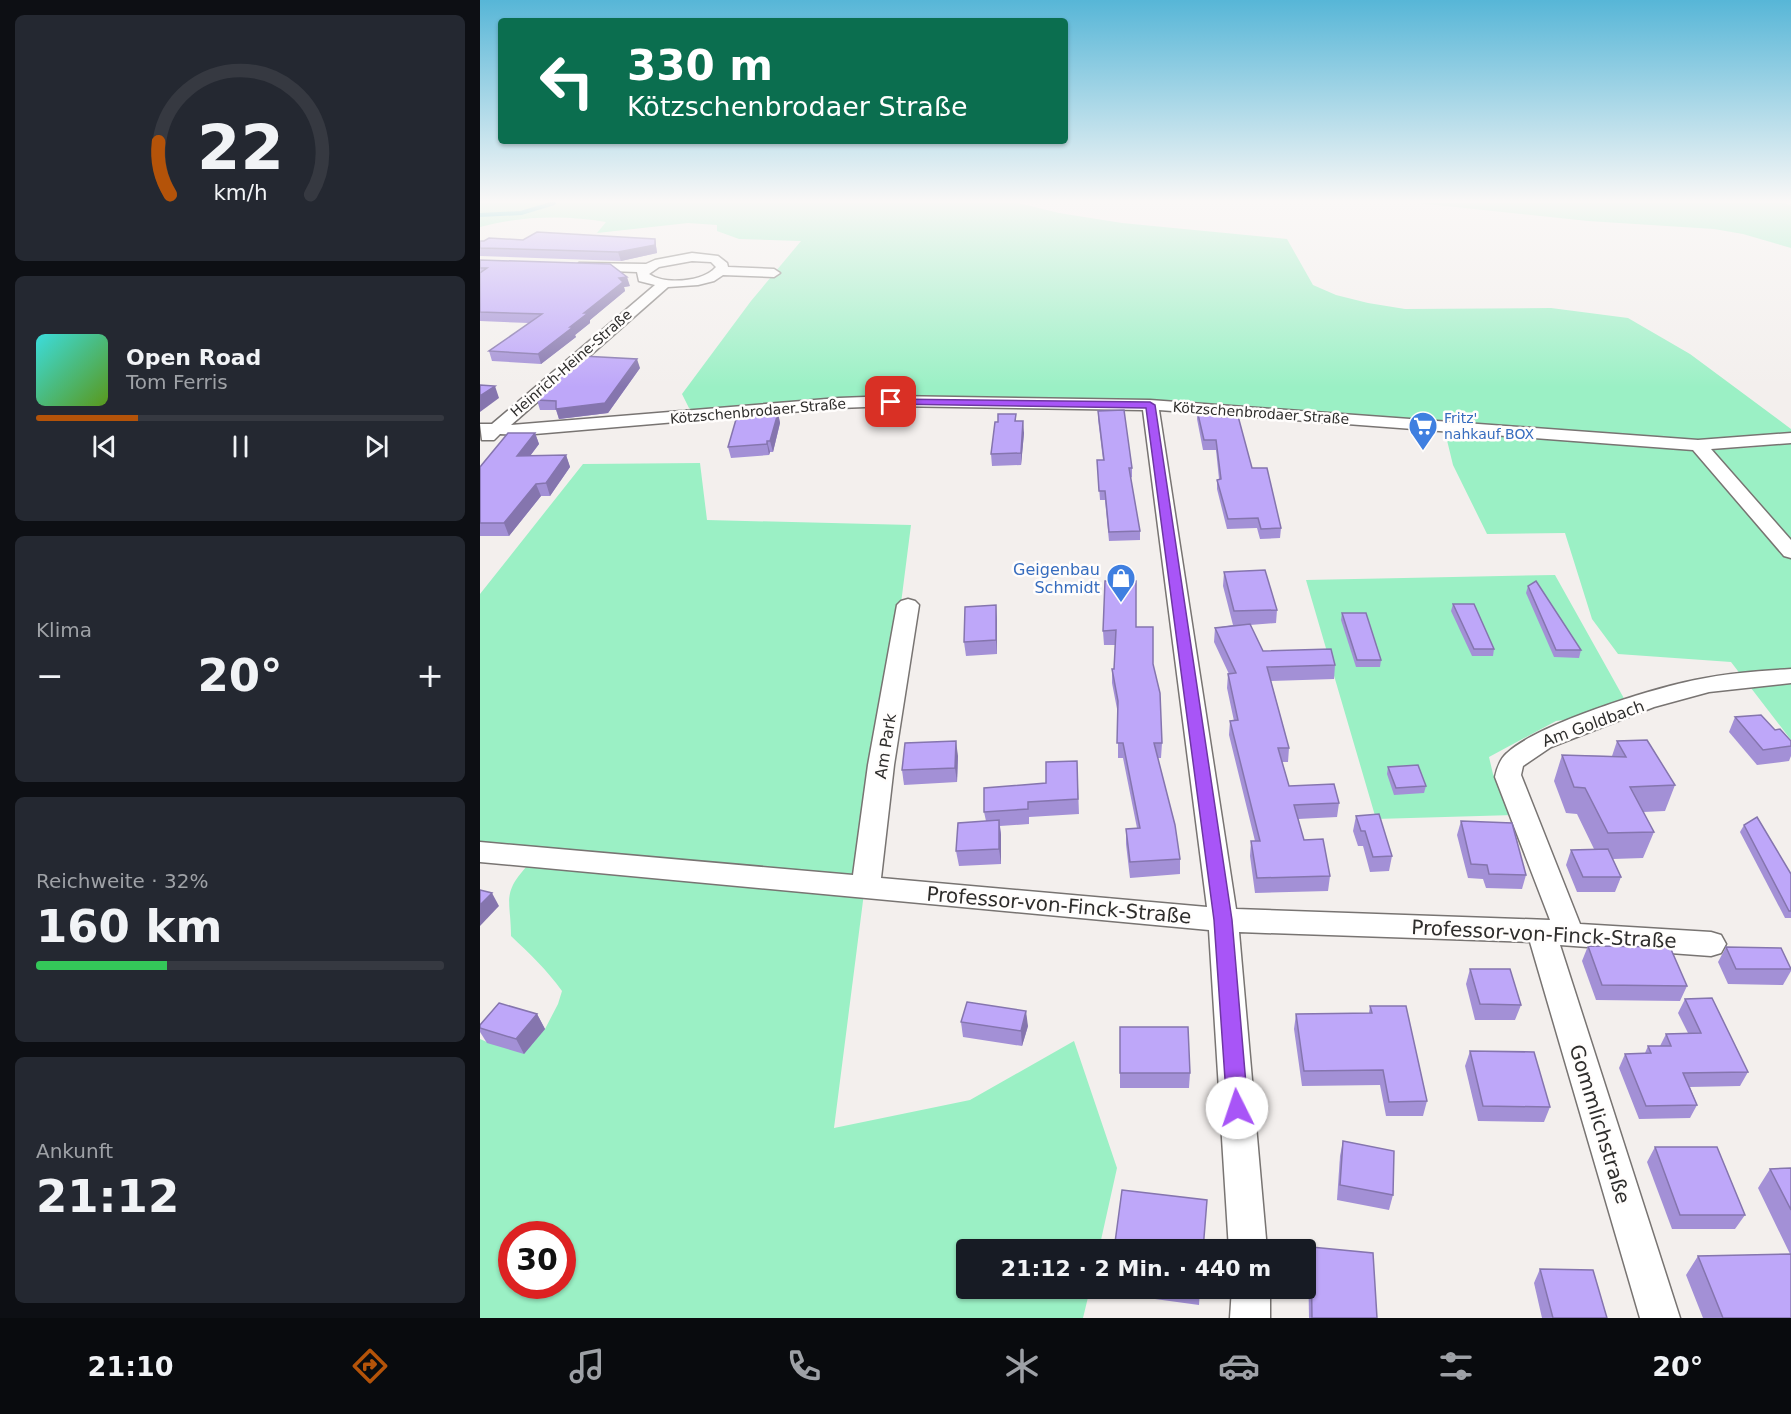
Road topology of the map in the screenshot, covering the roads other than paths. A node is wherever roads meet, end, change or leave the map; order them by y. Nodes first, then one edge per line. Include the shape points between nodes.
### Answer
1 (655, 265) edge
2 (722, 265) edge
3 (575, 266) edge
4 (646, 268) junction
5 (721, 271) junction
6 (774, 273) dead end
7 (664, 284) junction
8 (1150, 405) junction
9 (486, 430) edge
10 (1791, 438) edge
11 (480, 445) edge
12 (1698, 445) junction
13 (1791, 552) edge
14 (909, 605) dead end
15 (1791, 676) edge
16 (480, 852) edge
17 (866, 887) junction
18 (1223, 920) junction
19 (1555, 933) junction
20 (1711, 944) dead end
21 (1247, 1239) edge
22 (1251, 1299) edge
23 (1250, 1318) edge
24 (1660, 1318) edge

1 - 4 street
2 - 5 street
3 - 4 street
4 - 7 street via 644,278
5 - 6 street
5 - 7 street via 691,282
7 - 9 street, Heinrich-Heine-Straße
8 - 9 street, Kötzschenbrodaer Straße via 849,403 655,421
8 - 12 street, Kötzschenbrodaer Straße
8 - 18 street
9 - 11 street, Heinrich-Heine-Straße
10 - 12 street, Kötzschenbrodaer Straße
12 - 13 street
14 - 17 street, Am Park via 881,765
15 - 19 street, Am Goldbach via 1682,690 1551,736 1513,760 1508,777
16 - 17 street, Professor-von-Finck-Straße
17 - 18 street, Professor-von-Finck-Straße
18 - 19 street, Professor-von-Finck-Straße
18 - 21 street
19 - 20 street, Professor-von-Finck-Straße
19 - 24 street, Gommlichstraße
22 - 23 street

